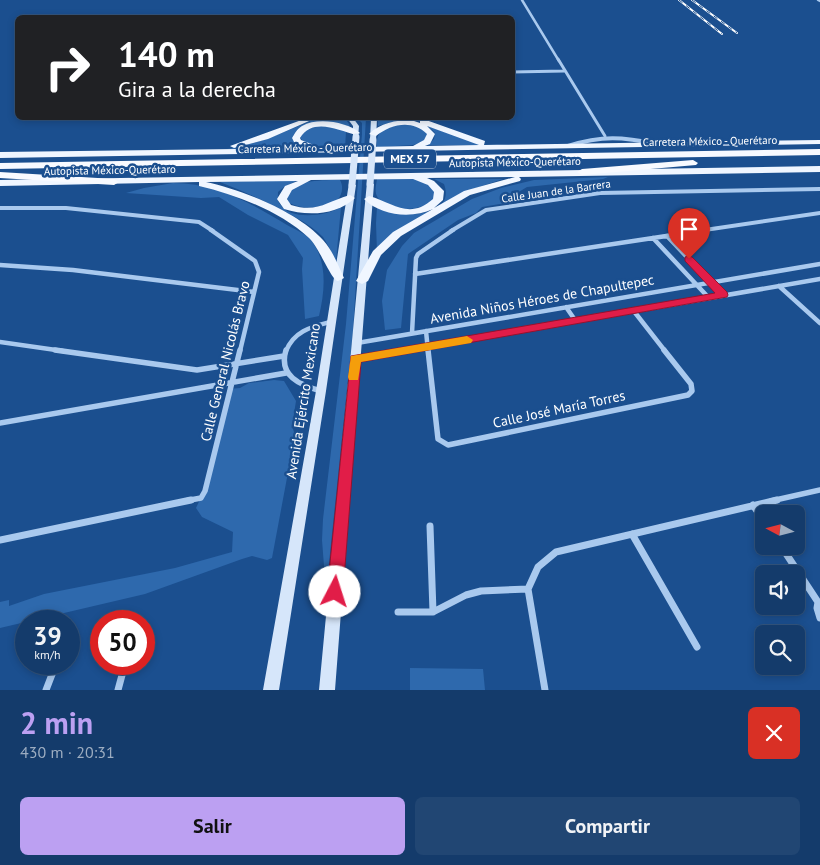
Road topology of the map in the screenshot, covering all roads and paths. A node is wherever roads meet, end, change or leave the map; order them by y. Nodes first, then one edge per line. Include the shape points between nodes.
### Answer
1 (522, 0) edge
2 (564, 71) junction
3 (515, 72) edge
4 (307, 120) edge
5 (352, 120) edge
6 (374, 120) edge
7 (415, 120) edge
8 (356, 135) junction
9 (605, 136) junction
10 (373, 137) junction
11 (820, 142) edge
12 (665, 145) junction
13 (504, 146) junction
14 (566, 147) junction
15 (393, 148) junction
16 (324, 149) junction
17 (194, 152) junction
18 (820, 152) edge
19 (113, 154) junction
20 (0, 155) edge
21 (820, 158) edge
22 (739, 160) junction
23 (0, 165) edge
24 (820, 169) edge
25 (582, 172) junction
26 (548, 173) junction
27 (0, 174) edge
28 (408, 175) junction
29 (323, 176) junction
30 (160, 180) junction
31 (114, 182) junction
32 (0, 183) edge
33 (820, 189) edge
34 (350, 198) junction
35 (369, 199) junction
36 (0, 208) edge
37 (820, 212) edge
38 (667, 236) junction
39 (653, 238) junction
40 (820, 264) edge
41 (0, 265) edge
42 (415, 274) junction
43 (338, 278) junction
44 (820, 279) edge
45 (362, 281) junction
46 (711, 281) junction
47 (695, 284) junction
48 (779, 286) junction
49 (254, 292) junction
50 (723, 295) junction
51 (708, 298) junction
52 (566, 307) junction
53 (633, 310) junction
54 (575, 320) junction
55 (330, 322) junction
56 (820, 323) edge
57 (426, 331) junction
58 (412, 333) junction
59 (0, 342) edge
60 (357, 343) junction
61 (428, 347) junction
62 (284, 356) junction
63 (355, 359) junction
64 (236, 365) junction
65 (286, 373) junction
66 (232, 382) junction
67 (321, 391) junction
68 (0, 424) edge
69 (820, 490) edge
70 (753, 505) junction
71 (755, 508) edge
72 (430, 526) dead end
73 (632, 534) junction
74 (0, 540) edge
75 (787, 555) edge
76 (528, 589) junction
77 (819, 602) edge
78 (398, 612) dead end
79 (433, 612) junction
80 (820, 618) edge
81 (697, 647) dead end
82 (52, 675) edge
83 (122, 675) edge
84 (46, 690) edge
85 (118, 690) edge
86 (272, 690) edge
87 (327, 690) edge
88 (545, 690) edge

1 - 2 street
2 - 3 street
2 - 9 street
4 - 17 main road via 248,143
5 - 8 main road, Avenida Ejército Mexicano via 356,126
6 - 10 main road
7 - 13 main road via 471,140
8 - 16 main road via 337,125 324,124 307,127 296,138 304,145
8 - 34 main road, Avenida Ejército Mexicano, bridge
9 - 12 street
9 - 14 street via 592,137
10 - 15 main road via 381,127 401,123 423,127 431,134 427,142 417,146
10 - 35 main road, bridge
11 - 12 main road, Autopista México-Querétaro
12 - 14 main road, Autopista México-Querétaro
13 - 14 main road, Autopista México-Querétaro
13 - 15 main road, Autopista México-Querétaro
15 - 16 main road, Autopista México-Querétaro
16 - 17 main road, Autopista México-Querétaro
17 - 19 main road, Autopista México-Querétaro
18 - 23 highway, Carretera México - Querétaro / MEX 57
19 - 20 main road, Autopista México-Querétaro
19 - 23 highway
21 - 22 highway, Carretera México - Querétaro / MEX 57
22 - 25 highway
22 - 27 highway, Carretera México - Querétaro / MEX 57
24 - 25 main road, Autopista México-Querétaro
25 - 26 main road, Autopista México-Querétaro
26 - 28 main road, Autopista México-Querétaro
26 - 45 main road via 467,193 397,234 377,253
27 - 31 highway
28 - 29 main road, Autopista México-Querétaro
28 - 35 main road via 431,183 439,191 438,200 427,208 403,212
29 - 30 main road, Autopista México-Querétaro
29 - 34 main road via 300,181 288,188 282,199 287,207 313,212 328,209
30 - 31 main road, Autopista México-Querétaro
30 - 43 main road via 208,184 229,190 298,225 321,244
31 - 32 main road, Autopista México-Querétaro
33 - 42 street, Calle Juan de la Barrera via 600,193 486,210 422,250 416,258
34 - 43 main road, Avenida Ejército Mexicano
35 - 45 main road
36 - 49 street, Calle General Nicolás Bravo via 66,208 199,222 255,261 260,272
37 - 38 street
38 - 39 street
38 - 46 street
39 - 42 street
39 - 47 street
40 - 46 street, Avenida Niños Héroes de Chapultepec
41 - 49 street via 73,270
42 - 58 street, Calle Juan de la Barrera
43 - 55 main road, Avenida Ejército Mexicano
44 - 48 street, Avenida Niños Héroes de Chapultepec
45 - 60 main road
46 - 47 street, Avenida Niños Héroes de Chapultepec
46 - 50 street
47 - 51 street
47 - 52 street, Avenida Niños Héroes de Chapultepec
48 - 50 street, Avenida Niños Héroes de Chapultepec
48 - 56 street
49 - 64 street, Calle General Nicolás Bravo
50 - 51 street, Avenida Niños Héroes de Chapultepec
51 - 53 street, Avenida Niños Héroes de Chapultepec
52 - 54 street
52 - 57 street, Avenida Niños Héroes de Chapultepec
53 - 54 street, Avenida Niños Héroes de Chapultepec
53 - 61 street, Calle José María Torres via 691,384 692,391 688,396 448,445 438,439
54 - 61 street, Avenida Niños Héroes de Chapultepec
55 - 62 street via 316,325 294,337
55 - 67 main road, Avenida Ejército Mexicano
57 - 58 street, Avenida Niños Héroes de Chapultepec
57 - 61 street, Calle José María Torres
58 - 60 street, Avenida Niños Héroes de Chapultepec
59 - 64 street via 197,370
60 - 63 main road
61 - 63 street, Avenida Niños Héroes de Chapultepec
62 - 64 street
62 - 65 street
63 - 87 main road
64 - 66 street, Calle General Nicolás Bravo
65 - 66 street
65 - 67 street via 297,383
66 - 68 street
66 - 74 street, Calle General Nicolás Bravo via 201,498
67 - 86 main road, Avenida Ejército Mexicano
69 - 70 street
70 - 71 street
70 - 73 street
72 - 79 street
73 - 76 street via 556,552 543,560
73 - 81 street
75 - 77 street
76 - 79 street via 481,591
76 - 88 street
77 - 80 street via 816,608
78 - 79 street
82 - 84 street
83 - 85 street

